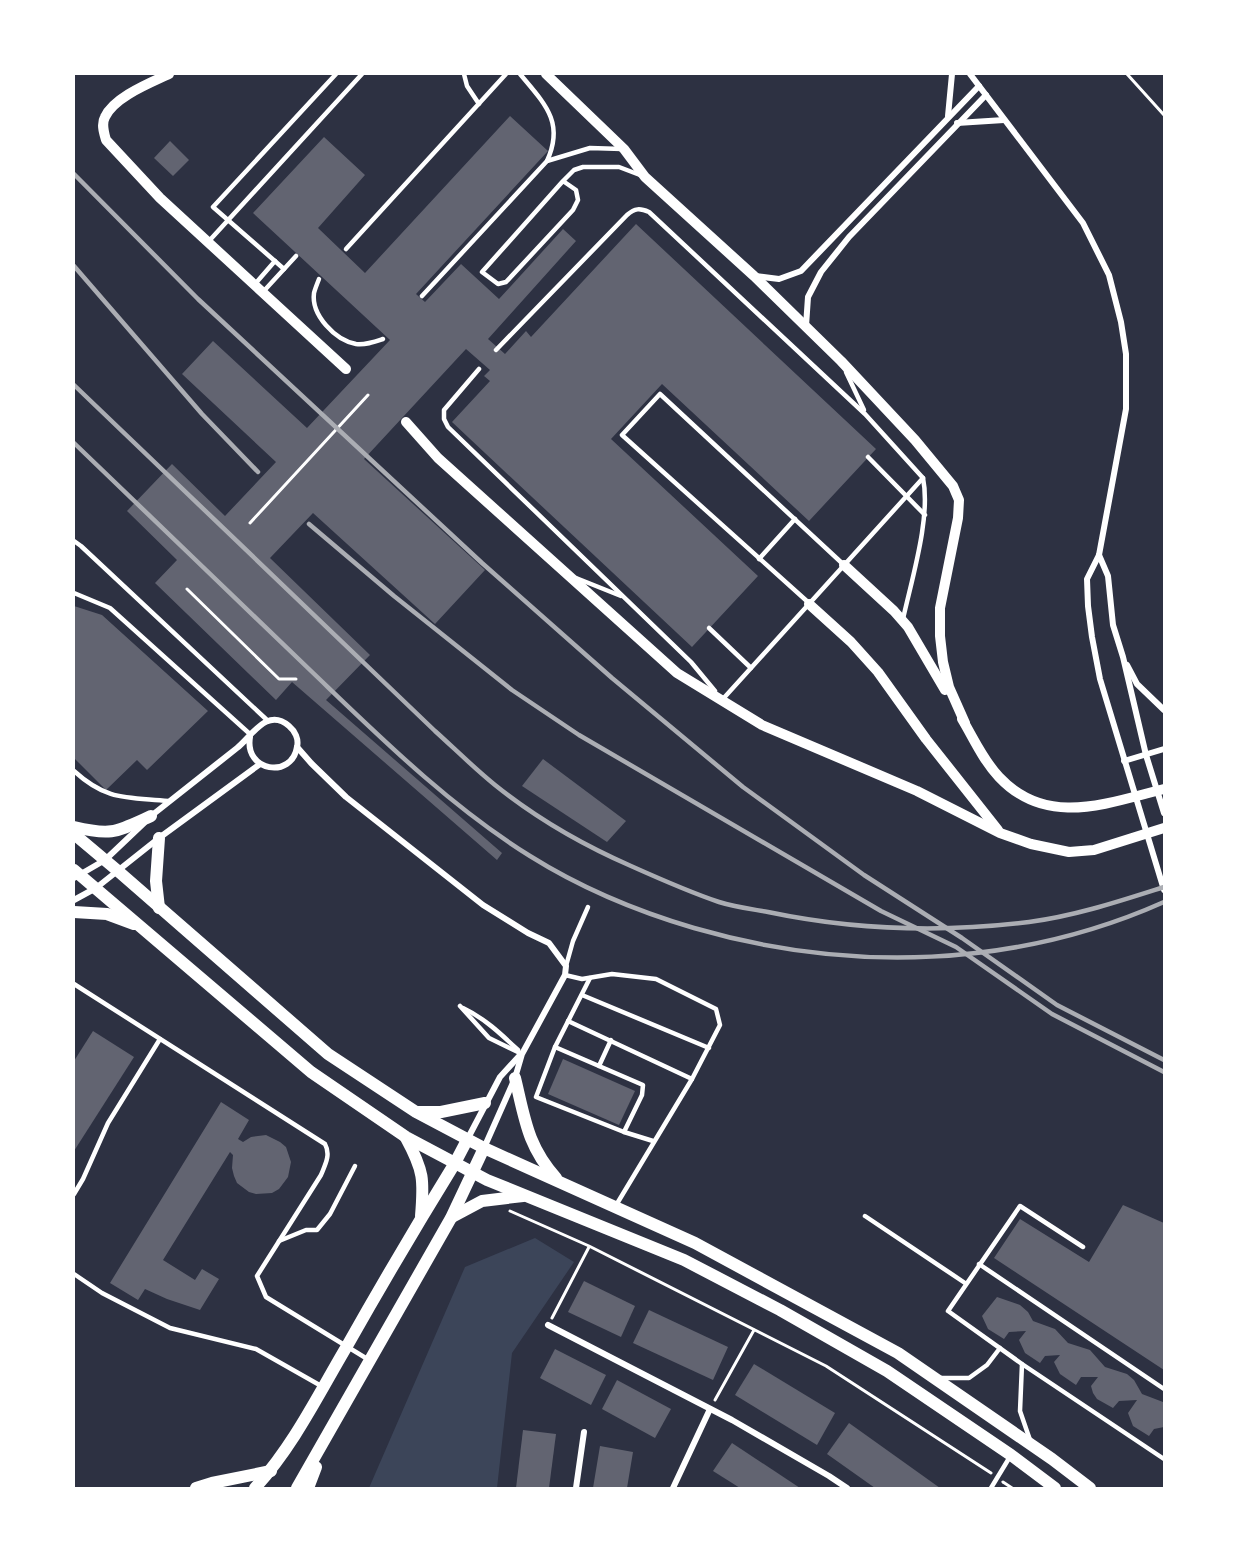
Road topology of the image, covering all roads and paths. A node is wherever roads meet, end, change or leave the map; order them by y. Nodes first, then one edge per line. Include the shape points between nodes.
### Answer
1 (169, 74) edge
2 (336, 74) edge
3 (362, 74) edge
4 (464, 74) edge
5 (506, 74) edge
6 (520, 74) edge
7 (546, 74) edge
8 (952, 74) edge
9 (970, 74) edge
10 (1127, 74) edge
11 (979, 86) junction
12 (986, 95) junction
13 (479, 105) junction
14 (1164, 115) edge
15 (948, 116) junction
16 (1004, 120) junction
17 (957, 123) junction
18 (624, 149) junction
19 (547, 161) junction
20 (645, 177) junction
21 (564, 181) junction
22 (228, 220) junction
23 (207, 243) junction
24 (346, 249) dead end
25 (296, 256) dead end
26 (275, 261) junction
27 (284, 269) junction
28 (754, 276) junction
29 (319, 279) dead end
30 (258, 289) junction
31 (422, 296) dead end
32 (806, 326) junction
33 (383, 339) dead end
34 (496, 350) dead end
35 (841, 361) junction
36 (346, 369) dead end
37 (479, 369) dead end
38 (369, 395) dead end
39 (865, 414) junction
40 (406, 422) dead end
41 (868, 457) dead end
42 (923, 478) junction
43 (907, 495) junction
44 (925, 515) junction
45 (795, 519) junction
46 (250, 523) dead end
47 (74, 541) edge
48 (1099, 555) junction
49 (759, 558) junction
50 (844, 565) junction
51 (570, 575) junction
52 (187, 589) dead end
53 (74, 593) edge
54 (624, 597) junction
55 (809, 604) junction
56 (903, 621) junction
57 (709, 628) dead end
58 (1123, 657) junction
59 (751, 668) junction
60 (296, 679) dead end
61 (722, 701) junction
62 (1164, 710) edge
63 (267, 720) junction
64 (965, 723) junction
65 (251, 736) junction
66 (297, 747) junction
67 (1164, 749) edge
68 (1146, 754) junction
69 (1124, 761) junction
70 (260, 764) junction
71 (74, 771) edge
72 (1164, 789) edge
73 (168, 801) junction
74 (1164, 813) edge
75 (151, 816) junction
76 (74, 827) edge
77 (1164, 828) edge
78 (1000, 833) junction
79 (74, 834) edge
80 (159, 838) junction
81 (105, 860) junction
82 (118, 871) junction
83 (76, 874) edge
84 (96, 888) junction
85 (1164, 890) edge
86 (74, 900) edge
87 (588, 907) dead end
88 (159, 908) junction
89 (74, 912) edge
90 (141, 927) junction
91 (566, 966) junction
92 (565, 975) junction
93 (590, 978) junction
94 (74, 984) edge
95 (582, 995) junction
96 (568, 1021) junction
97 (160, 1039) junction
98 (611, 1040) junction
99 (555, 1047) junction
100 (709, 1048) junction
101 (522, 1054) junction
102 (599, 1066) junction
103 (515, 1078) junction
104 (692, 1079) junction
105 (485, 1103) junction
106 (416, 1112) junction
107 (624, 1132) junction
108 (406, 1137) junction
109 (466, 1140) junction
110 (653, 1141) junction
111 (484, 1148) junction
112 (455, 1163) junction
113 (355, 1166) dead end
114 (473, 1172) junction
115 (559, 1182) junction
116 (74, 1194) edge
117 (525, 1195) junction
118 (615, 1207) junction
119 (501, 1210) dead end
120 (865, 1216) dead end
121 (451, 1218) junction
122 (421, 1220) junction
123 (279, 1241) junction
124 (589, 1246) junction
125 (1083, 1247) dead end
126 (979, 1264) junction
127 (74, 1275) edge
128 (965, 1283) junction
129 (548, 1325) joint
130 (754, 1329) junction
131 (347, 1346) junction
132 (1000, 1348) junction
133 (369, 1360) junction
134 (1022, 1364) junction
135 (935, 1378) junction
136 (323, 1387) junction
137 (1164, 1389) edge
138 (710, 1409) junction
139 (584, 1432) dead end
140 (324, 1443) junction
141 (1032, 1446) junction
142 (1011, 1455) junction
143 (1164, 1459) edge
144 (271, 1471) junction
145 (997, 1477) junction
146 (196, 1488) edge
147 (255, 1488) edge
148 (297, 1488) edge
149 (308, 1488) edge
150 (576, 1488) edge
151 (673, 1488) edge
152 (847, 1488) edge
153 (991, 1488) edge
154 (1011, 1488) edge
155 (1055, 1488) edge
156 (1090, 1488) edge

1 - 23 street via 114,105 104,118 103,129 106,141 120,158
2 - 22 lane via 213,207
3 - 22 lane
4 - 13 lane
5 - 13 lane
6 - 19 lane via 553,121 554,147
7 - 18 street
8 - 15 street
9 - 11 street
10 - 14 path
11 - 12 street
11 - 15 street
12 - 16 street
12 - 17 street
13 - 24 lane
15 - 28 street via 801,271 779,279
16 - 17 street
16 - 48 street via 1083,223 1109,275 1121,322 1126,354 1126,409
17 - 32 street via 821,272 808,297
18 - 19 lane via 590,148
18 - 20 street
19 - 31 lane
20 - 21 lane via 620,166 583,167
20 - 28 street
21 - 21 lane via 576,190 578,200 573,210 506,282 498,284 482,273
22 - 23 lane
22 - 26 lane
23 - 30 street
25 - 27 lane
26 - 27 lane
26 - 30 lane
27 - 30 lane
28 - 32 street
29 - 33 lane via 315,306 328,328 353,343
30 - 36 street
32 - 35 street
34 - 39 lane via 627,215 642,209 650,212
35 - 39 lane
35 - 64 street via 915,440 953,486 959,500 940,608 940,636 949,687
37 - 54 lane via 444,410 448,427
38 - 46 path
39 - 42 lane
40 - 51 street via 438,458
41 - 43 lane
42 - 43 lane
42 - 44 lane
43 - 44 lane
43 - 50 lane
44 - 56 lane
45 - 49 lane
45 - 49 lane via 660,394 622,435
45 - 50 lane
47 - 63 lane
48 - 58 street via 1108,576 1113,625
48 - 69 street via 1087,579 1092,637
49 - 55 lane
50 - 55 lane
50 - 56 street
51 - 54 lane
51 - 61 street via 677,673
52 - 60 path via 279,679
53 - 65 lane via 110,608
54 - 61 lane via 692,662
55 - 59 lane
55 - 78 street via 878,672
56 - 64 street
57 - 59 lane
58 - 62 street via 1137,684
58 - 68 street
59 - 61 lane
61 - 78 street via 762,725 917,791
63 - 65 street
63 - 66 street via 282,721 291,727
64 - 72 street via 1000,778 1037,802 1066,809 1089,808
65 - 70 street via 252,754
65 - 73 street
66 - 70 street via 287,764
66 - 91 street via 346,797 483,905 549,944
67 - 68 street
68 - 69 street
68 - 74 street
69 - 85 street
70 - 80 street
71 - 73 lane via 90,786 108,795
73 - 75 street
75 - 76 main road via 117,832
75 - 81 street
77 - 78 street via 1094,850 1069,852
79 - 81 main road
80 - 82 street
80 - 88 main road
81 - 82 main road
81 - 83 street
82 - 84 street
82 - 88 main road
83 - 84 main road
84 - 86 street
84 - 90 main road
87 - 91 lane
88 - 106 main road via 328,1054
89 - 90 main road via 107,915
90 - 108 main road via 311,1072
91 - 92 street
92 - 93 lane
92 - 101 street
93 - 95 lane
93 - 100 lane via 612,974 656,979 716,1009 720,1024
94 - 97 lane
95 - 96 lane
95 - 100 lane
96 - 98 lane
96 - 99 lane
97 - 116 lane via 108,1122
97 - 123 lane via 319,1139 328,1151 321,1175
98 - 102 lane
98 - 104 lane
99 - 102 lane
99 - 107 lane via 536,1097
100 - 104 lane
101 - 101 lane via 489,1038 460,1006 497,1029
101 - 103 street
101 - 105 street via 500,1077
102 - 107 lane via 643,1085
103 - 111 street
103 - 115 main road via 530,1139
104 - 110 lane
105 - 106 main road via 441,1112
105 - 109 street
106 - 109 main road
107 - 110 lane
108 - 112 main road
108 - 122 main road via 424,1181
109 - 111 main road
109 - 112 main road
110 - 118 lane
111 - 114 main road
111 - 115 main road
112 - 114 main road
112 - 122 main road
113 - 123 lane via 330,1214 317,1230 306,1230
114 - 117 main road
114 - 121 main road
115 - 118 main road
117 - 121 main road via 482,1202
117 - 142 main road via 684,1260 780,1310 887,1371
118 - 135 main road via 695,1243 898,1353
119 - 124 path
120 - 128 lane
121 - 133 main road
122 - 131 main road
123 - 131 lane via 257,1276 266,1298
124 - 129 path
124 - 130 path
125 - 126 lane via 1020,1206
126 - 128 lane
126 - 137 lane
127 - 136 lane via 170,1328 256,1349
128 - 132 lane via 948,1311
129 - 138 street
130 - 138 path
130 - 145 path via 826,1365
131 - 133 lane
131 - 136 main road
132 - 134 lane
132 - 135 lane via 987,1365 969,1378
133 - 140 main road
134 - 141 lane via 1020,1411
134 - 143 lane
135 - 141 main road
136 - 144 main road
138 - 151 street
138 - 152 street
139 - 150 street
140 - 148 main road
140 - 149 main road
141 - 156 main road
142 - 145 lane
142 - 155 main road
144 - 146 main road
144 - 147 main road
145 - 153 lane
145 - 154 path

